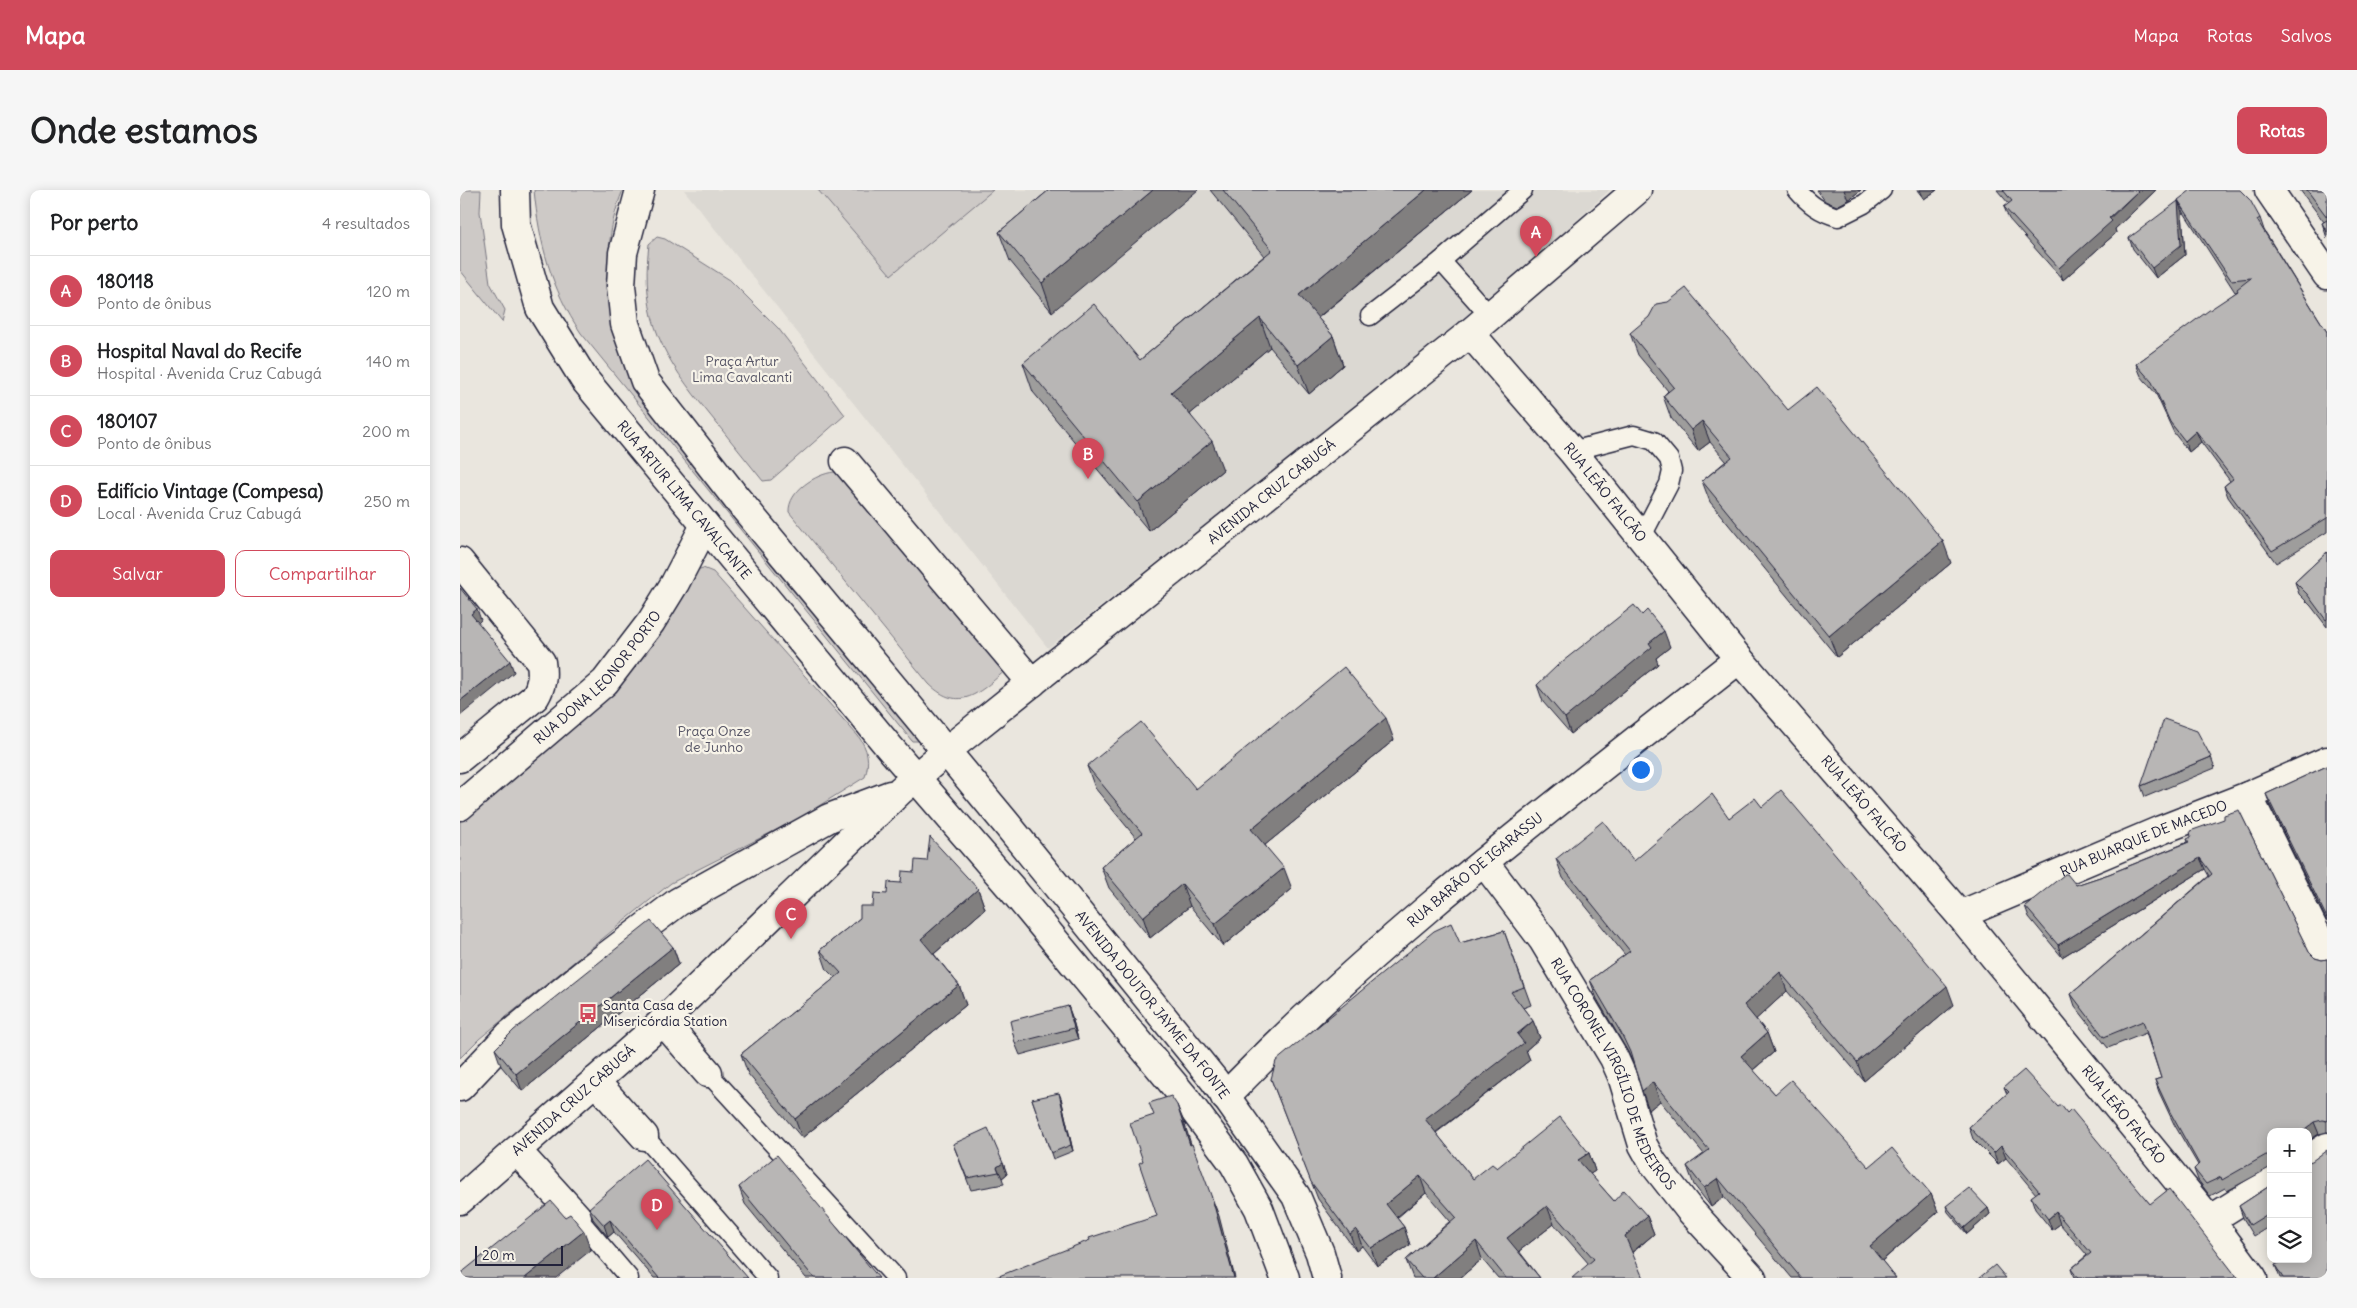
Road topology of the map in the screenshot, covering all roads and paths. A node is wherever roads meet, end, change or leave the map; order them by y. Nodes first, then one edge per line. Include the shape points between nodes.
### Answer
1 (515, 190) edge
2 (640, 190) edge
3 (1523, 190) edge
4 (1638, 190) edge
5 (1797, 190) edge
6 (1882, 190) edge
7 (2269, 190) edge
8 (1441, 260) junction
9 (2327, 275) edge
10 (1370, 316) dead end
11 (1490, 316) junction
12 (1470, 333) junction
13 (1572, 451) junction
14 (845, 461) dead end
15 (705, 525) junction
16 (1642, 536) junction
17 (460, 562) edge
18 (1739, 659) junction
19 (1032, 683) junction
20 (946, 753) junction
21 (460, 758) edge
22 (2327, 761) edge
23 (909, 784) junction
24 (2248, 796) junction
25 (460, 806) edge
26 (1484, 862) junction
27 (1960, 915) junction
28 (2327, 956) edge
29 (664, 1021) junction
30 (708, 1073) joint
31 (595, 1082) junction
32 (460, 1087) edge
33 (1224, 1097) junction
34 (644, 1136) joint
35 (2327, 1147) edge
36 (517, 1151) junction
37 (2312, 1156) edge
38 (2267, 1184) edge
39 (460, 1200) edge
40 (577, 1216) joint
41 (2210, 1220) junction
42 (629, 1278) edge
43 (768, 1278) edge
44 (896, 1278) edge
45 (1285, 1278) edge
46 (1327, 1278) edge
47 (1752, 1278) edge
48 (2253, 1278) edge

1 - 15 main road, RUA ARTUR LIMA CAVALCANTE via 516,224 540,308 584,379
2 - 20 main road via 623,253 621,286 625,324 645,380 736,499
3 - 8 lane
4 - 11 main road, AVENIDA CRUZ CABUGÁ
5 - 6 lane via 1823,213 1838,217 1864,204
7 - 9 main road
8 - 10 lane
8 - 11 lane
11 - 12 main road, AVENIDA CRUZ CABUGÁ
12 - 13 main road, RUA LEÃO FALCÃO
12 - 19 main road, AVENIDA CRUZ CABUGÁ
13 - 16 main road, RUA LEÃO FALCÃO
13 - 16 lane via 1634,435 1654,441 1669,459 1672,471 1669,484
14 - 19 main road
15 - 23 main road, RUA ARTUR LIMA CAVALCANTE
15 - 25 main road, RUA DONA LEONOR PORTO via 651,622 605,682
16 - 18 main road, RUA LEÃO FALCÃO
17 - 21 main road via 541,662 543,675 535,697
18 - 26 main road, RUA BARÃO DE IGARASSU
18 - 27 main road, RUA LEÃO FALCÃO
19 - 20 main road, AVENIDA CRUZ CABUGÁ
20 - 23 main road, AVENIDA CRUZ CABUGÁ
20 - 33 main road, AVENIDA DOUTOR JAYME DA FONTE via 1214,1080
22 - 24 main road, RUA BUARQUE DE MACEDO
23 - 29 main road, AVENIDA CRUZ CABUGÁ
23 - 32 main road, AVENIDA CRUZ CABUGÁ via 829,818 678,902 509,1035
23 - 45 main road via 1179,1091 1218,1142 1259,1209
24 - 27 main road, RUA BUARQUE DE MACEDO
24 - 28 main road
26 - 33 main road, RUA BARÃO DE IGARASSU via 1373,956
26 - 47 main road, RUA CORONEL VIRGÍLIO DE MEDEIROS via 1542,940 1614,1058 1643,1145 1653,1163 1689,1209
27 - 41 main road, RUA LEÃO FALCÃO
29 - 30 main road
29 - 31 main road, AVENIDA CRUZ CABUGÁ
30 - 44 lane
31 - 34 main road
31 - 36 main road, AVENIDA CRUZ CABUGÁ
33 - 46 main road, AVENIDA DOUTOR JAYME DA FONTE via 1296,1196
34 - 43 lane
35 - 37 main road
36 - 39 main road, AVENIDA CRUZ CABUGÁ
36 - 40 main road
38 - 41 main road
40 - 42 lane
41 - 48 main road, RUA LEÃO FALCÃO

